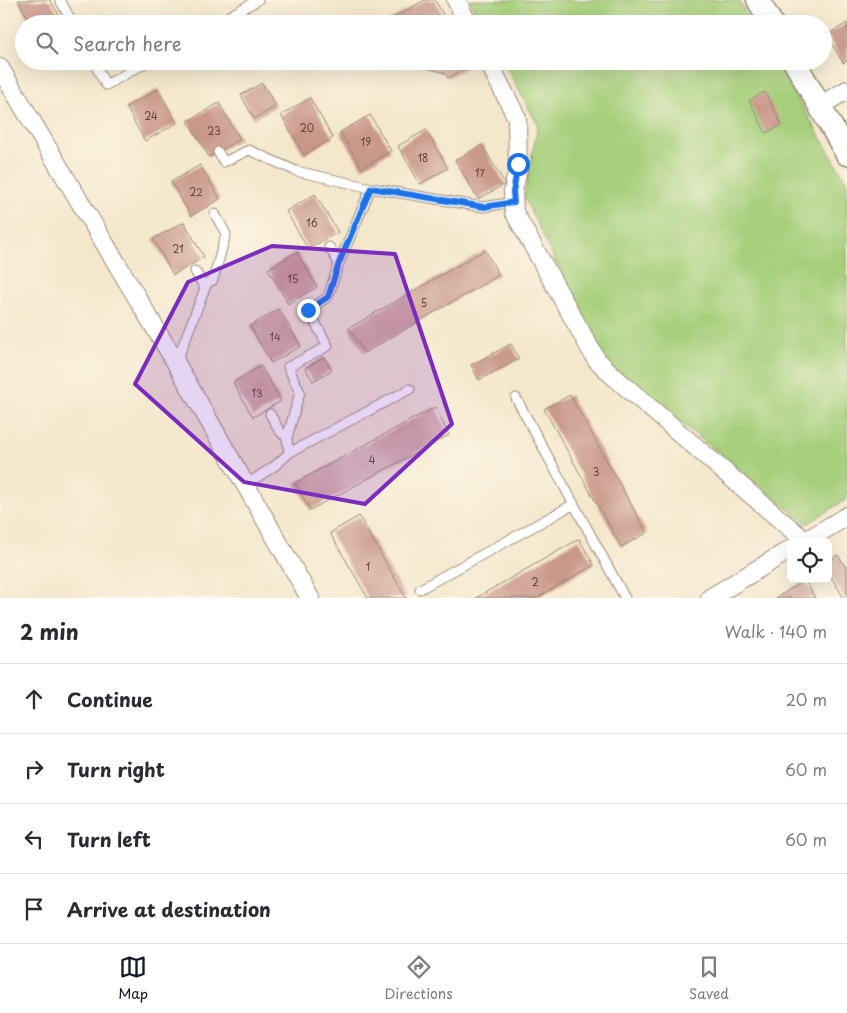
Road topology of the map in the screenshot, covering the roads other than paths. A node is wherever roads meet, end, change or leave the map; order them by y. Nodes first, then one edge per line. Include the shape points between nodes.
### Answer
1 (60, 0) edge
2 (258, 0) edge
3 (456, 0) edge
4 (758, 0) edge
5 (68, 15) edge
6 (231, 15) edge
7 (464, 15) edge
8 (767, 15) edge
9 (0, 68) edge
10 (98, 70) edge
11 (132, 70) edge
12 (493, 70) edge
13 (799, 70) edge
14 (847, 90) edge
15 (819, 106) junction
16 (218, 152) dead end
17 (847, 154) edge
18 (371, 188) junction
19 (514, 202) junction
20 (216, 214) dead end
21 (329, 247) dead end
22 (339, 263) junction
23 (196, 271) dead end
24 (207, 283) junction
25 (176, 363) junction
26 (410, 389) dead end
27 (516, 398) dead end
28 (270, 414) dead end
29 (287, 438) junction
30 (289, 453) junction
31 (247, 484) junction
32 (574, 504) junction
33 (847, 516) edge
34 (793, 538) edge
35 (810, 538) edge
36 (787, 552) edge
37 (420, 589) dead end
38 (310, 598) edge
39 (625, 598) edge
40 (710, 598) edge

1 - 5 lane
2 - 6 lane
3 - 7 street
4 - 8 street
9 - 25 street
10 - 11 lane via 106,85
12 - 19 street via 517,118 518,170
13 - 15 street
14 - 15 street
15 - 17 street
16 - 18 lane via 224,162 249,150 296,171
18 - 19 lane via 484,207
18 - 22 lane
19 - 34 street via 514,212 596,359
20 - 24 lane via 226,234 214,280
21 - 22 lane
22 - 29 lane via 328,297 308,310 328,346 288,367 300,392
23 - 24 lane via 203,285
24 - 25 lane
25 - 31 street
26 - 30 lane
27 - 32 lane
28 - 29 lane
29 - 30 lane
30 - 31 lane
31 - 38 street
32 - 37 lane
32 - 39 lane
33 - 35 street
36 - 40 street

